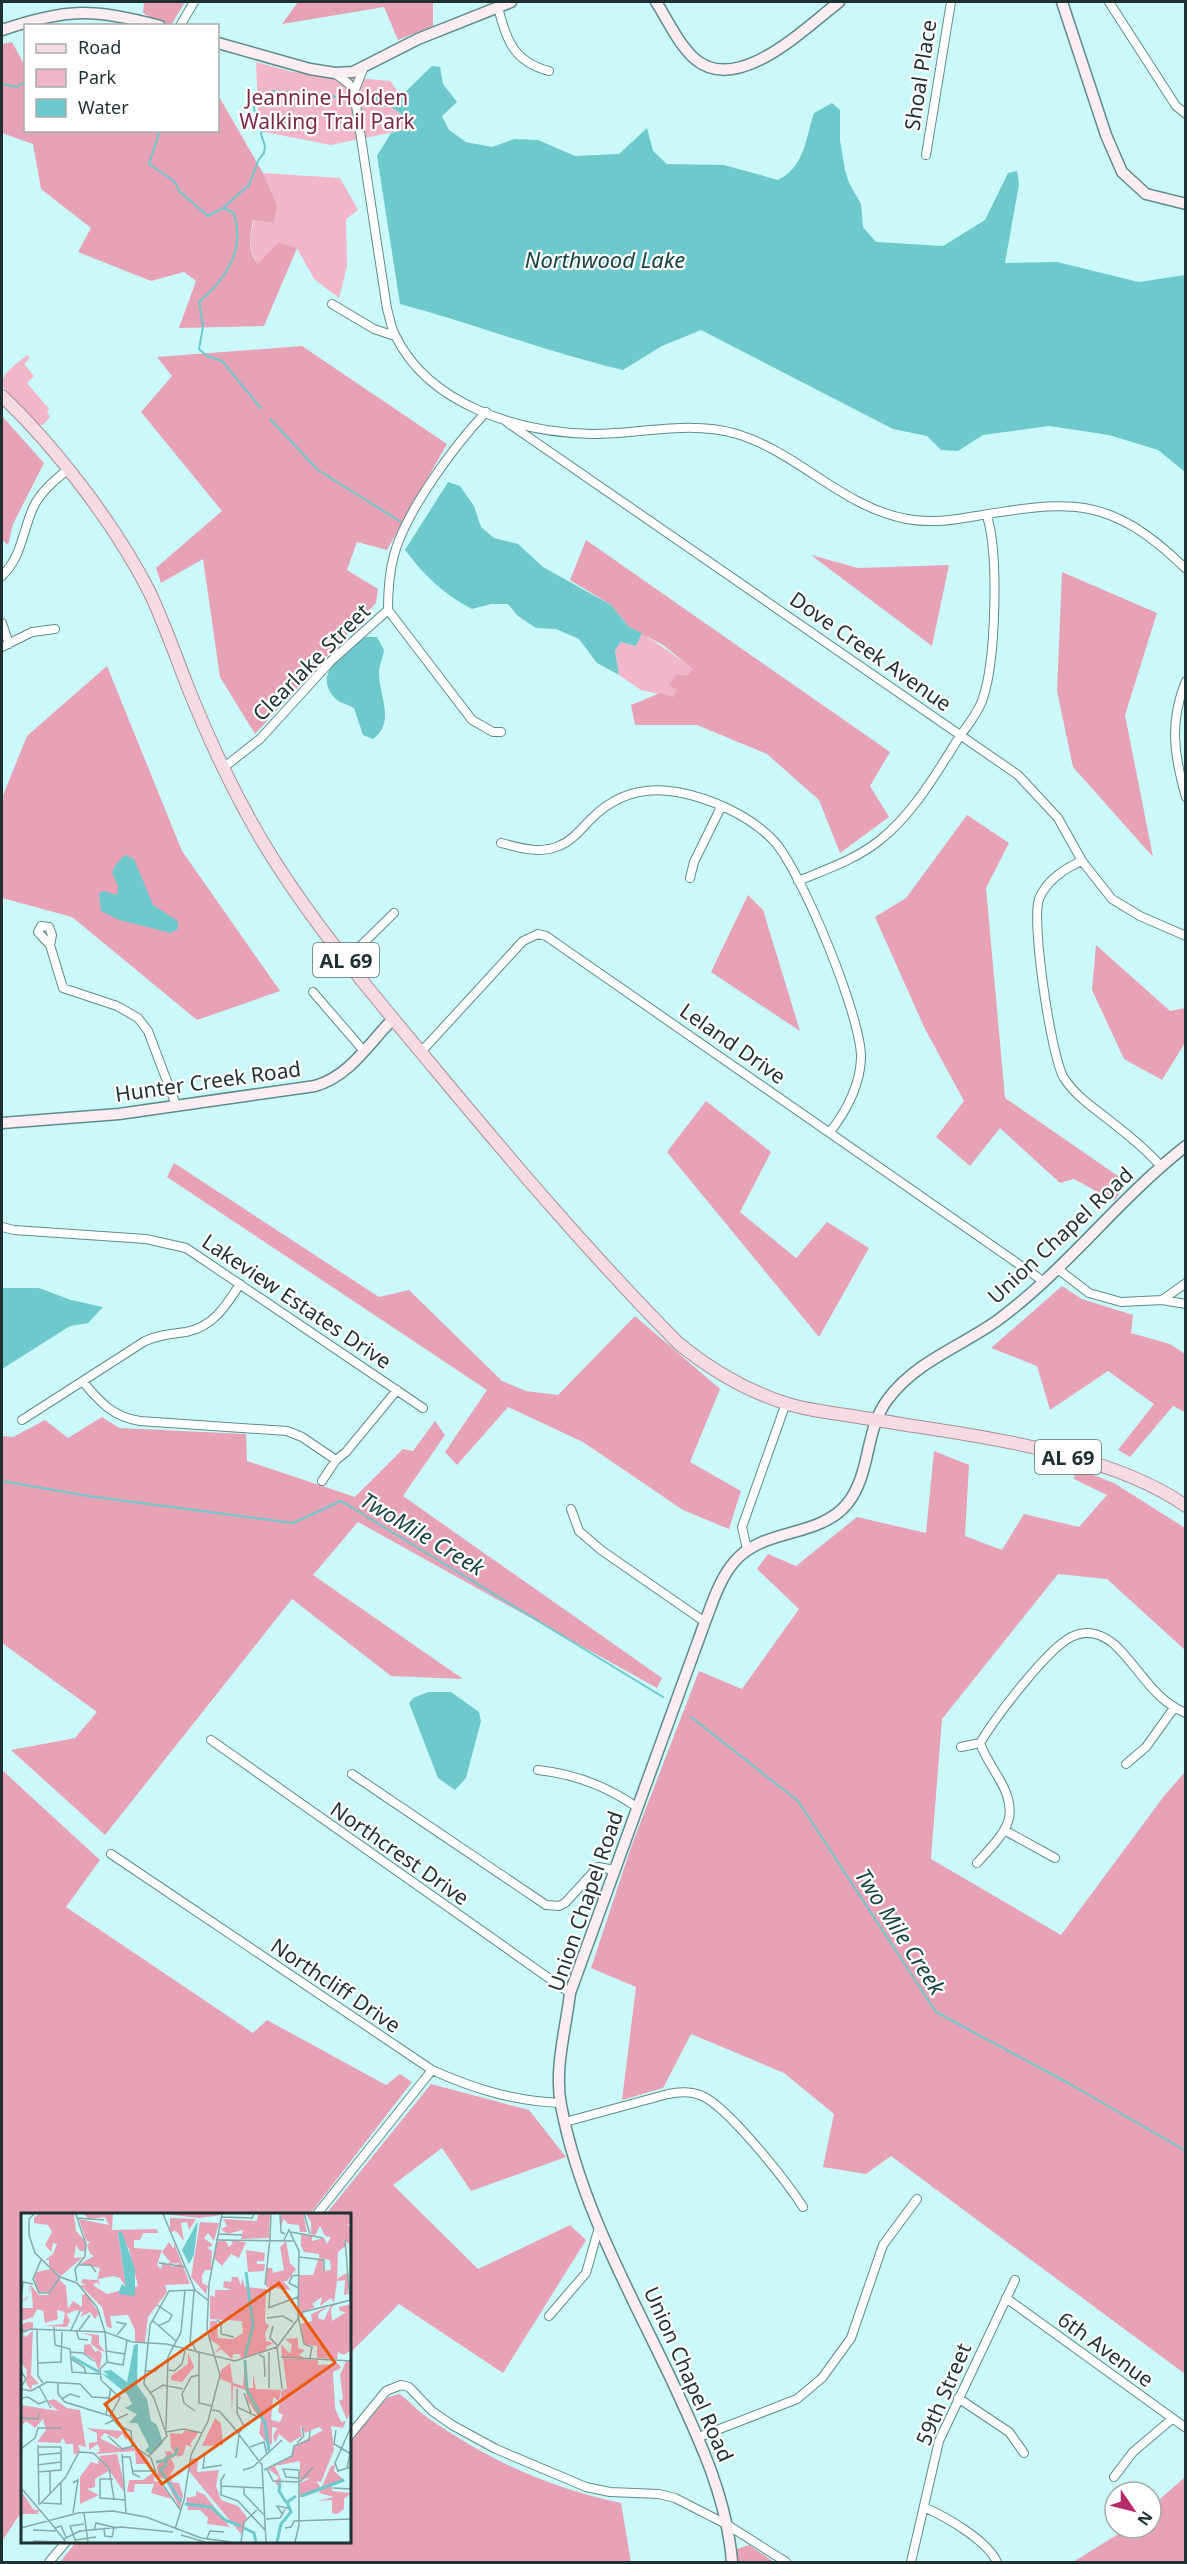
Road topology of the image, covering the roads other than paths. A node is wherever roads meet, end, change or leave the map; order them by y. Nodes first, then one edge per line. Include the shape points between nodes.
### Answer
1 (194, 2) edge
2 (511, 2) edge
3 (656, 2) edge
4 (839, 2) edge
5 (951, 2) edge
6 (1062, 2) edge
7 (1109, 2) edge
8 (498, 7) junction
9 (152, 24) edge
10 (181, 24) edge
11 (2, 30) edge
12 (219, 43) edge
13 (365, 67) junction
14 (549, 71) dead end
15 (353, 72) junction
16 (335, 73) junction
17 (354, 92) junction
18 (1185, 114) edge
19 (926, 155) dead end
20 (1185, 204) edge
21 (332, 304) dead end
22 (395, 336) junction
23 (2, 396) edge
24 (486, 412) junction
25 (507, 422) junction
26 (67, 470) junction
27 (987, 516) junction
28 (1185, 569) edge
29 (2, 576) edge
30 (388, 610) junction
31 (2, 623) edge
32 (55, 629) dead end
33 (2, 635) edge
34 (5, 645) edge
35 (1185, 681) edge
36 (501, 732) dead end
37 (961, 735) junction
38 (223, 768) junction
39 (1185, 797) edge
40 (721, 807) junction
41 (501, 843) dead end
42 (1082, 861) junction
43 (690, 878) dead end
44 (798, 880) junction
45 (394, 913) dead end
46 (1185, 936) edge
47 (50, 945) dead end
48 (346, 960) junction
49 (313, 992) dead end
50 (393, 1019) junction
51 (363, 1050) junction
52 (421, 1052) junction
53 (176, 1105) junction
54 (2, 1123) edge
55 (830, 1132) junction
56 (1184, 1150) edge
57 (1161, 1166) junction
58 (2, 1227) edge
59 (1058, 1269) junction
60 (1043, 1281) junction
61 (1185, 1283) edge
62 (240, 1284) junction
63 (1162, 1300) junction
64 (1185, 1304) edge
65 (84, 1383) junction
66 (397, 1390) junction
67 (786, 1403) junction
68 (423, 1408) dead end
69 (22, 1420) dead end
70 (874, 1420) junction
71 (336, 1460) junction
72 (322, 1481) dead end
73 (1185, 1506) edge
74 (571, 1509) dead end
75 (747, 1549) junction
76 (705, 1622) junction
77 (1174, 1708) junction
78 (1185, 1713) edge
79 (211, 1740) dead end
80 (980, 1743) junction
81 (961, 1747) dead end
82 (1126, 1764) dead end
83 (538, 1770) dead end
84 (352, 1774) dead end
85 (638, 1808) junction
86 (1004, 1830) junction
87 (111, 1854) dead end
88 (1055, 1858) dead end
89 (977, 1863) dead end
90 (615, 1870) junction
91 (570, 1993) junction
92 (432, 2070) junction
93 (560, 2103) junction
94 (565, 2122) junction
95 (917, 2199) dead end
96 (803, 2207) dead end
97 (319, 2213) edge
98 (599, 2227) junction
99 (1015, 2280) dead end
100 (1006, 2298) junction
101 (549, 2316) dead end
102 (958, 2398) junction
103 (1172, 2419) junction
104 (1185, 2428) edge
105 (351, 2434) edge
106 (699, 2436) junction
107 (1024, 2453) dead end
108 (1114, 2477) dead end
109 (924, 2507) junction
110 (726, 2524) junction
111 (64, 2543) edge
112 (49, 2562) edge
113 (732, 2562) edge
114 (786, 2562) edge
115 (912, 2562) edge
116 (997, 2562) edge

1 - 10 street
2 - 8 street
3 - 4 street via 693,57 707,67 730,70 747,67 769,54
5 - 19 street, Shoal Place
6 - 20 street via 1122,172 1146,194
7 - 18 street
8 - 13 street via 418,39
8 - 14 street via 521,59
9 - 11 street via 118,15 77,11 45,16
12 - 16 street
13 - 15 street
13 - 17 street
15 - 16 street
15 - 17 street
16 - 17 street
17 - 22 street via 387,309
21 - 22 street via 374,329
22 - 24 street via 439,387
23 - 26 main road, AL 69
24 - 25 street
24 - 30 street, Clearlake Street via 437,474 404,530 390,568
25 - 27 street via 593,434 683,426 724,431 756,441 854,501 892,516 924,521
25 - 37 street, Dove Creek Avenue
26 - 29 street via 33,508 18,555
26 - 38 main road, AL 69 via 140,574
27 - 28 street via 1064,505 1105,512 1141,530
27 - 37 street via 994,553 987,684 979,707
30 - 36 street via 472,720 493,732
30 - 38 street, Clearlake Street via 331,661 260,739
31 - 34 street
32 - 34 street via 32,632
33 - 34 street
35 - 39 street via 1173,730
37 - 42 street, Dove Creek Avenue via 1018,775 1042,798
37 - 44 street via 892,830 861,854
38 - 48 main road, AL 69 via 278,867
40 - 41 street via 678,792 637,791 607,804 558,847 534,850
40 - 43 street
40 - 44 street via 741,815 767,834
42 - 46 street, Dove Creek Avenue via 1118,904
42 - 57 street via 1048,884 1037,906 1053,1052 1062,1076 1078,1095
44 - 55 street via 841,980 859,1034 861,1059 855,1091
45 - 48 street
47 - 53 street via 63,988 117,1006 144,1024
48 - 50 main road, AL 69
49 - 51 street
50 - 51 street, Hunter Creek Road
50 - 52 main road, AL 69
51 - 53 street, Hunter Creek Road via 346,1070 324,1083
52 - 55 street, Leland Drive via 517,947 538,934 561,944
52 - 67 main road, AL 69 via 558,1212 678,1343 716,1372
53 - 54 street, Hunter Creek Road via 119,1114
55 - 60 street, Leland Drive
56 - 57 street, Union Chapel Road
57 - 59 street, Union Chapel Road
58 - 62 street, Lakeview Estates Drive via 170,1243 200,1257
59 - 60 street, Union Chapel Road
59 - 63 street via 1104,1299 1130,1303
60 - 70 street, Union Chapel Road via 999,1319 897,1387
61 - 63 street
62 - 65 street via 220,1314 207,1324 152,1337
62 - 66 street, Lakeview Estates Drive
63 - 64 street
65 - 69 street
65 - 71 street via 103,1405 123,1418 287,1431
66 - 68 street, Lakeview Estates Drive
66 - 71 street
67 - 70 main road, AL 69
67 - 75 street via 742,1527
70 - 73 main road, AL 69 via 1059,1454 1136,1480
70 - 75 street via 860,1481 847,1504 816,1525
71 - 72 street
74 - 76 street via 579,1531 601,1550
75 - 76 street, Union Chapel Road via 726,1574
76 - 85 street, Union Chapel Road
77 - 78 street
77 - 80 street via 1108,1639 1093,1633 1077,1634 1050,1653
77 - 82 street via 1146,1747
79 - 91 street, Northcrest Drive
80 - 81 street
80 - 86 street via 1010,1801 1011,1818
83 - 85 street via 600,1785
84 - 90 street via 546,1905 565,1903 598,1867
85 - 90 street, Union Chapel Road
86 - 88 street
86 - 89 street
87 - 92 street, Northcliff Drive
90 - 91 street, Union Chapel Road
91 - 93 street, Union Chapel Road via 562,2047
92 - 93 street, Northcliff Drive via 508,2098
92 - 97 street
93 - 94 street, Union Chapel Road
94 - 96 street via 668,2094 700,2095 721,2109
94 - 98 street, Union Chapel Road
95 - 106 street via 883,2245 851,2338 822,2378 797,2399
98 - 101 street via 586,2273
98 - 106 street, Union Chapel Road
99 - 100 street, 59th Street
100 - 102 street, 59th Street
100 - 103 street, 6th Avenue
102 - 107 street via 1009,2432
102 - 109 street, 59th Street via 939,2441
103 - 104 street, 6th Avenue
103 - 108 street via 1133,2452
105 - 110 street via 386,2391 401,2385 453,2425 518,2459 586,2487 667,2495
106 - 110 street, Union Chapel Road
109 - 115 street, 59th Street
109 - 116 street via 967,2533
110 - 113 street, Union Chapel Road
110 - 114 street
111 - 112 street

